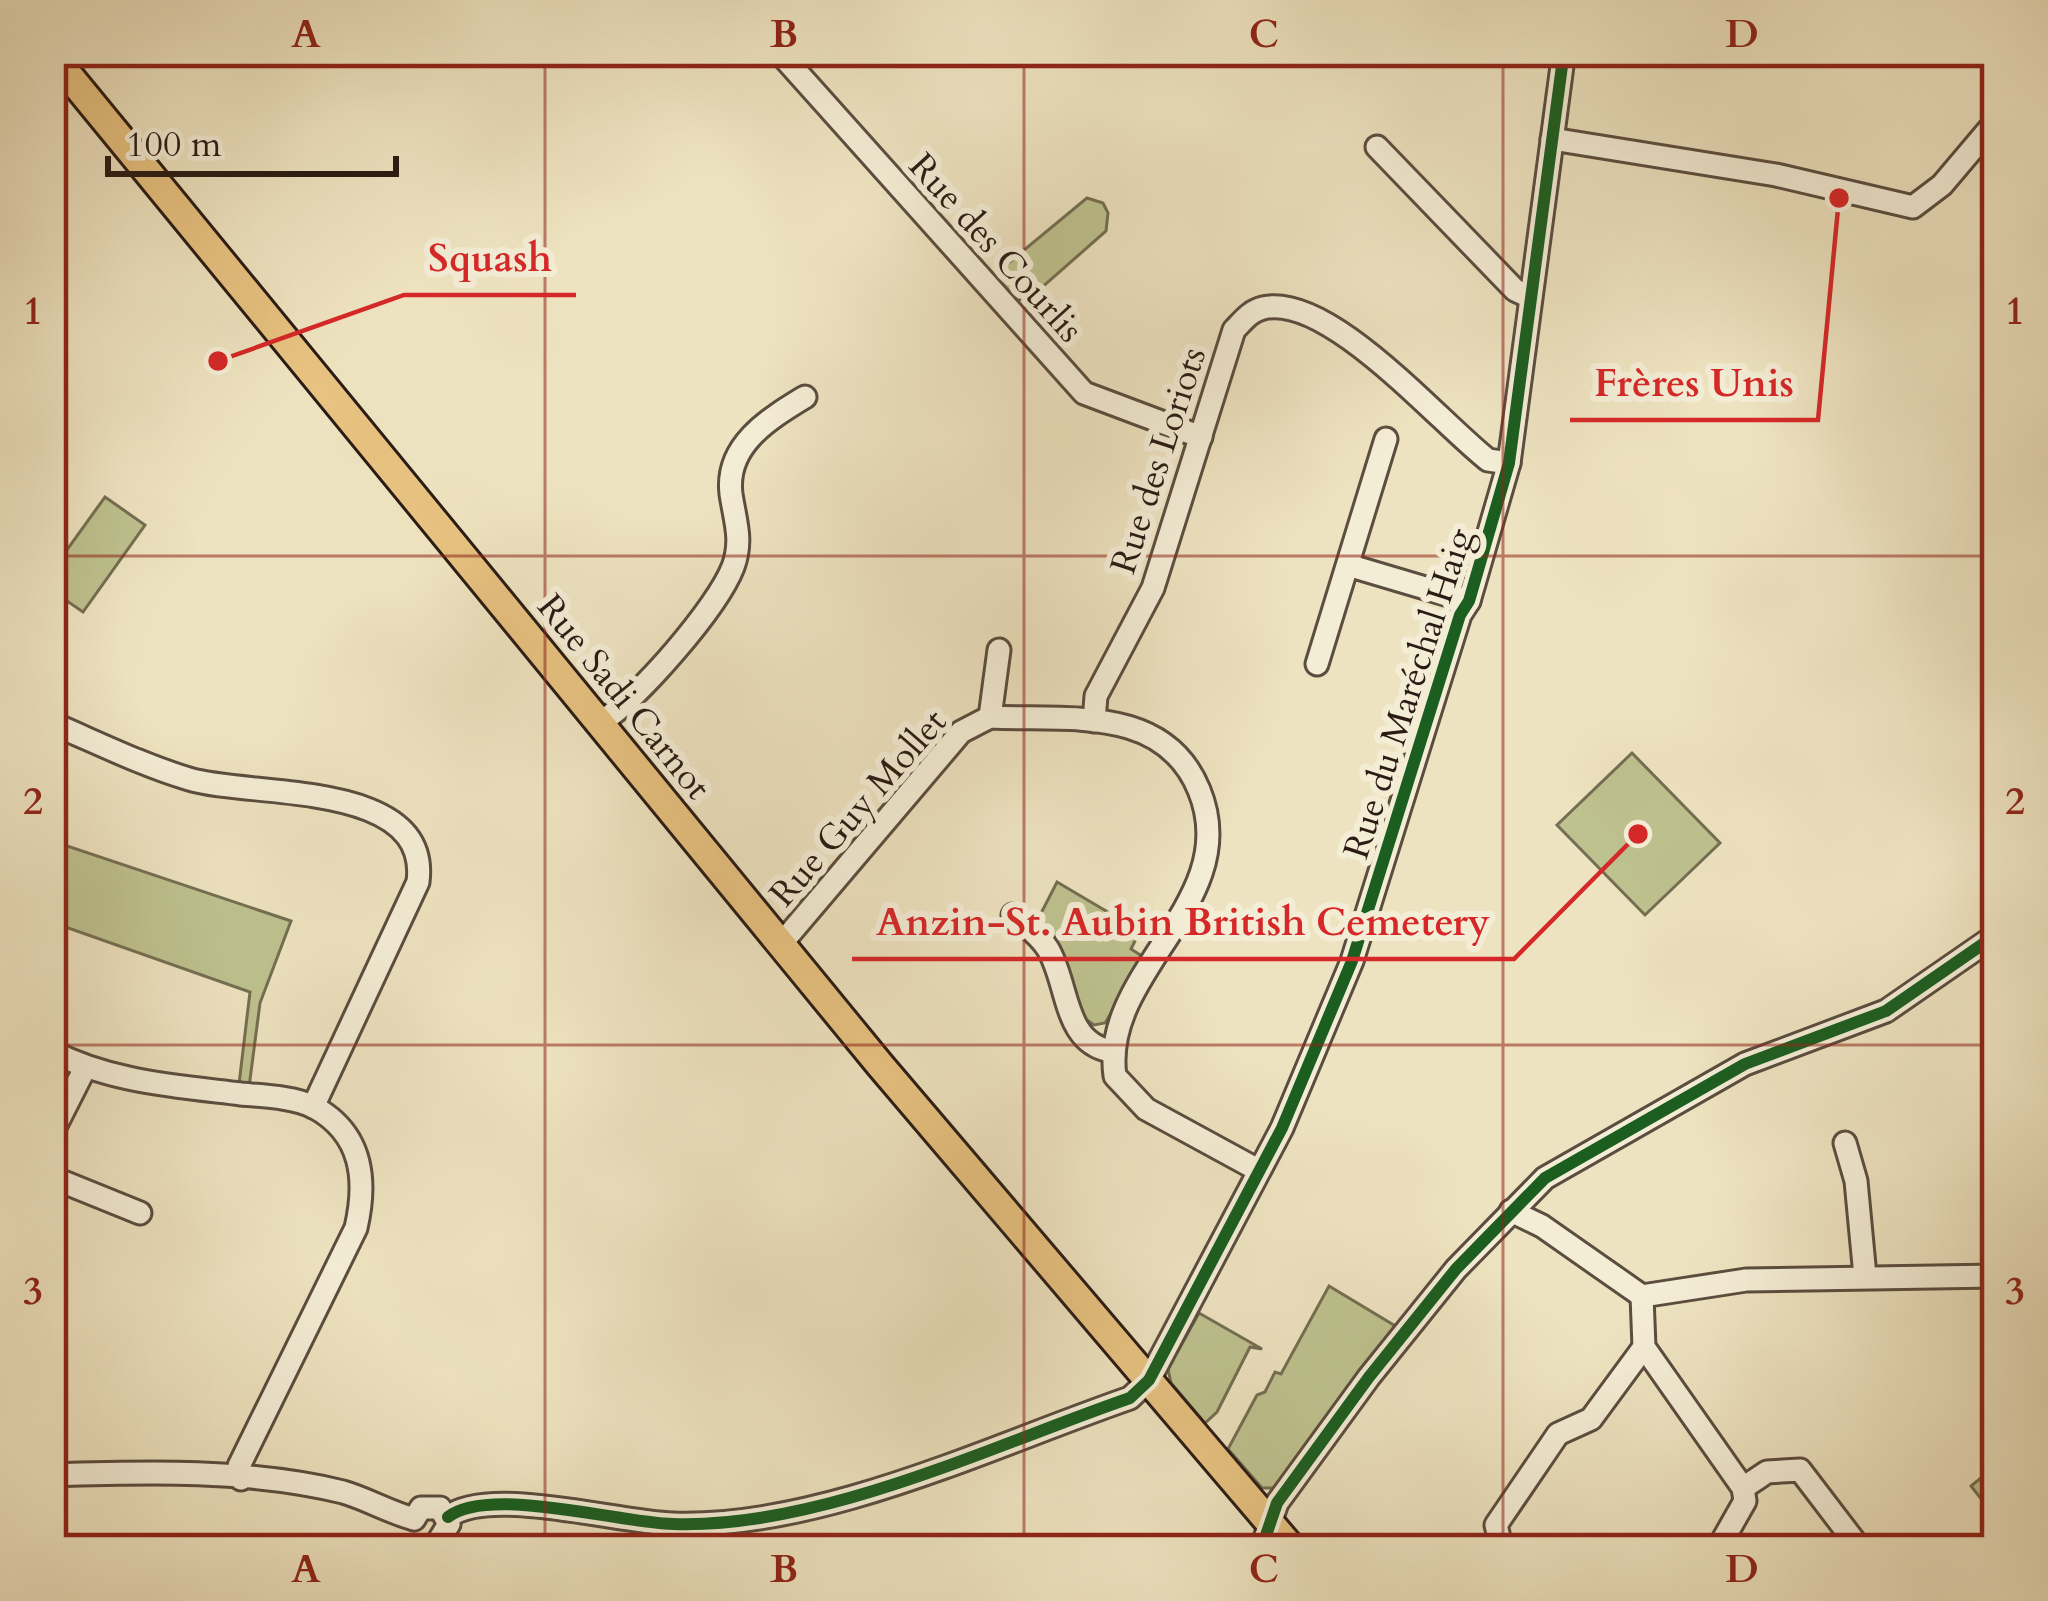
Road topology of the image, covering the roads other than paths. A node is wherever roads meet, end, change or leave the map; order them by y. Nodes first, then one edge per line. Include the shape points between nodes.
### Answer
1 (778, 51) edge
2 (1564, 51) edge
3 (51, 54) edge
4 (1997, 119) edge
5 (1552, 139) junction
6 (1377, 147) dead end
7 (1530, 297) junction
8 (806, 397) dead end
9 (1201, 437) junction
10 (1386, 440) dead end
11 (1509, 463) junction
12 (1351, 566) junction
13 (1469, 601) junction
14 (999, 650) dead end
15 (1317, 664) dead end
16 (990, 716) junction
17 (1094, 721) junction
18 (601, 722) junction
19 (51, 723) edge
20 (1013, 915) dead end
21 (1996, 935) edge
22 (781, 944) junction
23 (51, 1051) edge
24 (1111, 1051) junction
25 (85, 1068) junction
26 (313, 1107) junction
27 (51, 1135) edge
28 (1845, 1143) dead end
29 (1258, 1170) junction
30 (51, 1177) edge
31 (1511, 1210) junction
32 (140, 1213) dead end
33 (1865, 1276) junction
34 (1997, 1276) edge
35 (1642, 1296) junction
36 (1644, 1346) junction
37 (1149, 1380) junction
38 (51, 1474) edge
39 (241, 1479) junction
40 (1743, 1488) junction
41 (448, 1517) junction
42 (413, 1519) junction
43 (1265, 1537) edge
44 (444, 1545) edge
45 (1721, 1546) edge
46 (1858, 1546) dead end
47 (1293, 1550) edge
48 (1502, 1550) edge

1 - 9 street, Rue des Courlis via 1084,393
2 - 5 street, Rue du Maréchal Haig
3 - 18 main road, Rue Sadi Carnot
4 - 5 street via 1913,207 1776,175
5 - 7 street, Rue du Maréchal Haig
6 - 7 street
7 - 11 street, Rue du Maréchal Haig
8 - 18 street via 768,420 733,462 740,526 719,593 638,695
9 - 11 street, Rue des Loriots via 1234,330 1251,313 1282,307 1333,325 1488,460
9 - 17 street, Rue des Loriots via 1153,588 1096,696
10 - 12 street
11 - 13 street, Rue du Maréchal Haig
12 - 13 street
12 - 15 street
13 - 29 street, Rue du Maréchal Haig via 1352,961
14 - 16 street, Rue Guy Mollet
16 - 17 street
16 - 22 street, Rue Guy Mollet via 961,732
17 - 24 street via 1139,727 1174,749 1196,783 1211,841 1207,867
18 - 22 main road, Rue Sadi Carnot
19 - 26 street via 193,781 327,797 371,812 412,839 418,882
20 - 24 street via 1048,948 1080,1034
21 - 31 street via 1886,1011 1745,1064 1635,1122 1545,1178
22 - 37 main road, Rue Sadi Carnot
23 - 25 street
24 - 29 street via 1115,1076 1146,1108
25 - 26 street
25 - 27 street
26 - 39 street via 346,1136 366,1186 356,1228 239,1466
28 - 33 street
29 - 37 street, Rue du Maréchal Haig
30 - 32 street via 120,1196
31 - 35 street
31 - 43 street via 1369,1377 1276,1503
33 - 34 street
33 - 35 street via 1746,1280
35 - 36 street
36 - 40 street
36 - 48 street via 1592,1419 1558,1434 1496,1525
37 - 41 street via 1130,1398 816,1508 674,1524 484,1504
37 - 43 main road, Rue Sadi Carnot
38 - 39 street
39 - 42 street via 340,1492
40 - 45 street via 1745,1501
40 - 46 street via 1767,1472 1801,1470
41 - 42 street via 434,1506
41 - 44 street
42 - 44 street via 417,1536
43 - 47 main road, Rue Sadi Carnot

